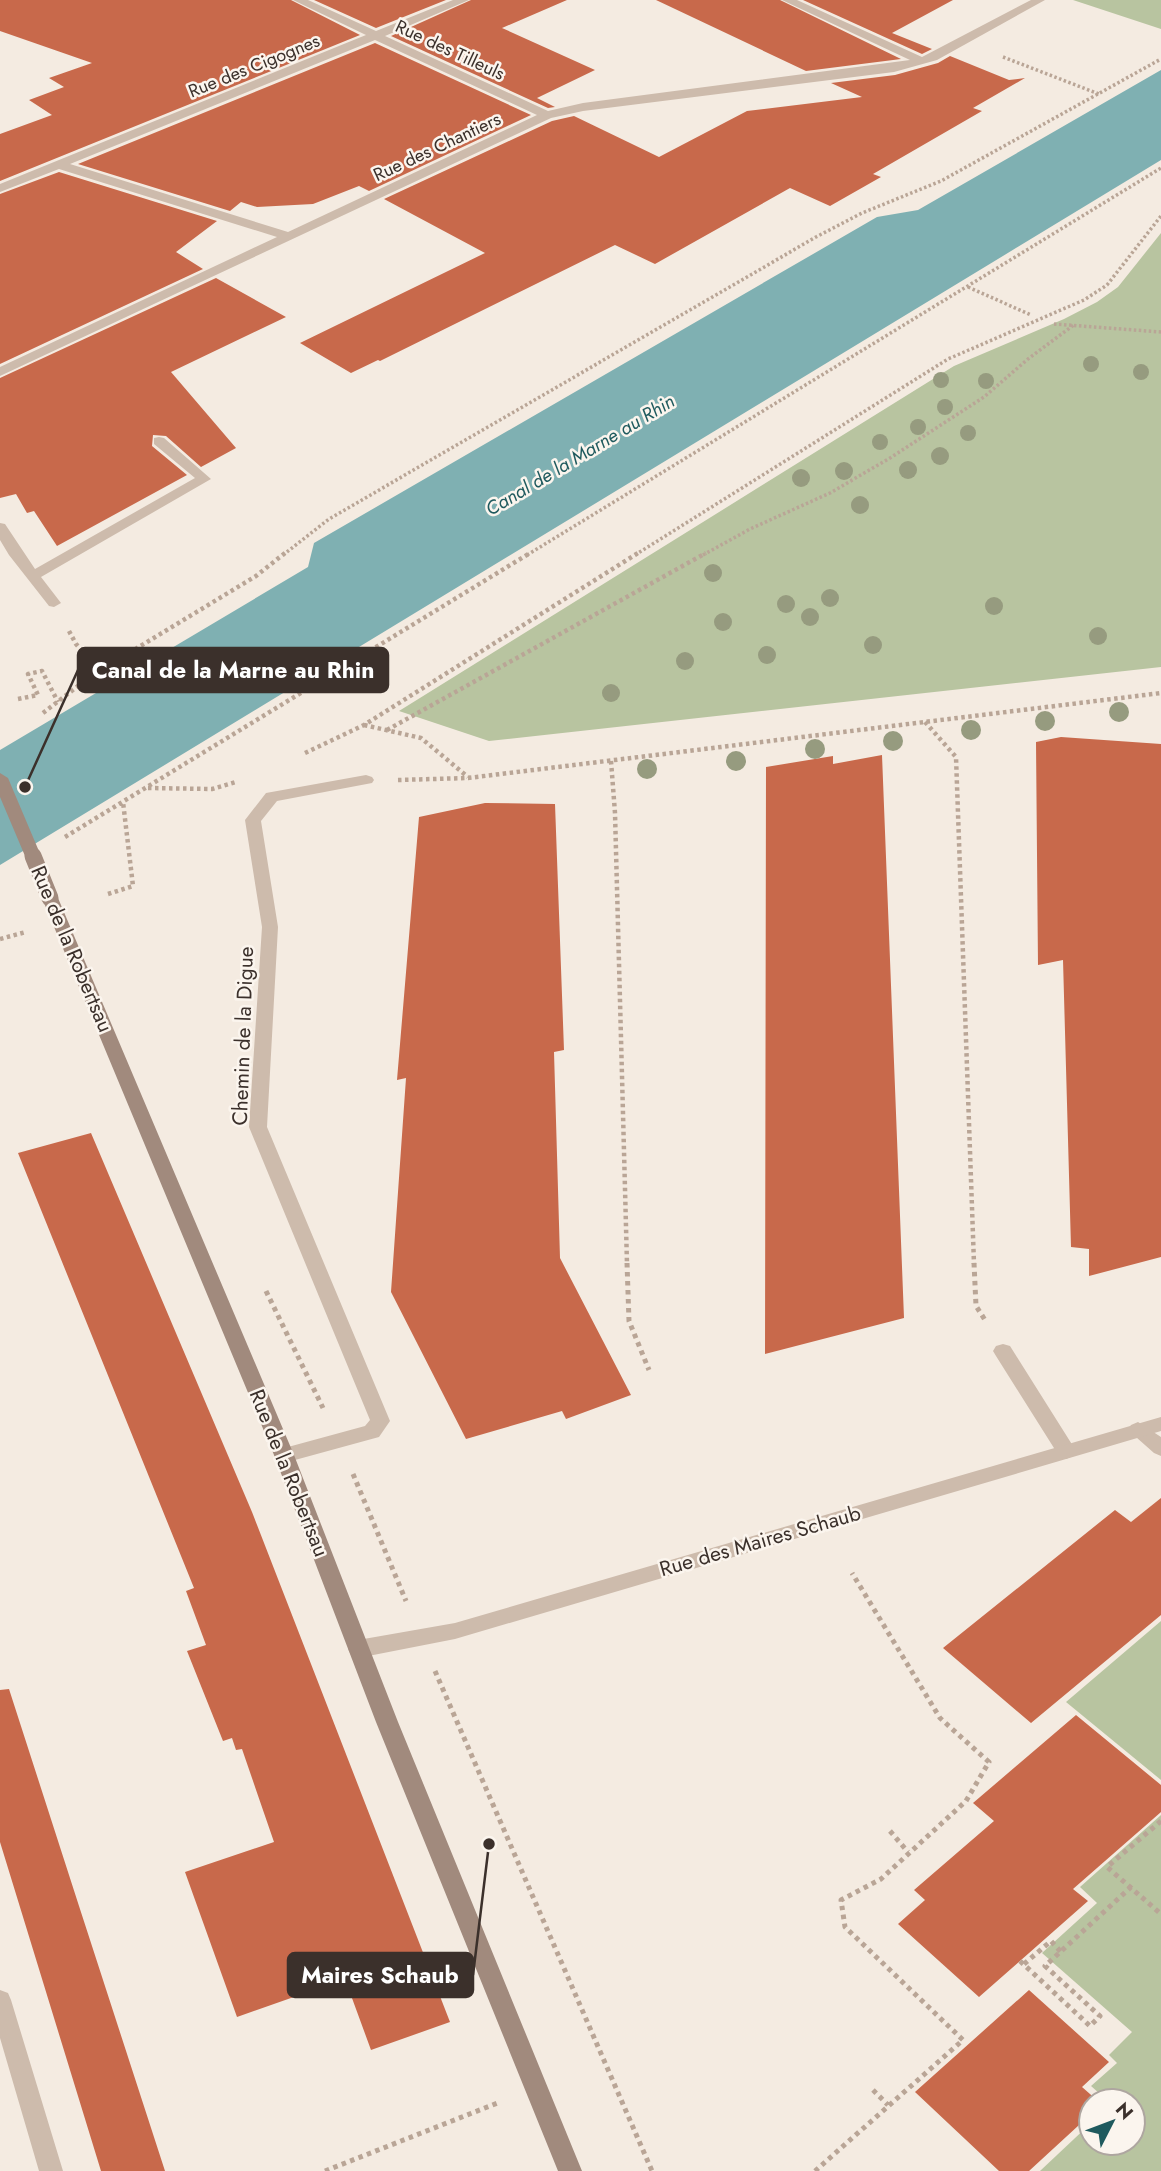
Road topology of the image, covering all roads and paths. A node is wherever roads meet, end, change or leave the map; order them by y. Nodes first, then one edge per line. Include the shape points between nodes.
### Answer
1 (299, 0) edge
2 (463, 0) edge
3 (788, 0) edge
4 (1040, 0) edge
5 (375, 35) junction
6 (962, 42) junction
7 (1161, 59) edge
8 (921, 61) junction
9 (1100, 94) junction
10 (547, 114) junction
11 (60, 165) junction
12 (1161, 168) edge
13 (0, 188) edge
14 (1161, 216) edge
15 (287, 236) junction
16 (967, 287) junction
17 (1031, 315) dead end
18 (1054, 324) dead end
19 (1075, 324) junction
20 (1161, 332) edge
21 (0, 372) edge
22 (159, 441) dead end
23 (0, 527) edge
24 (33, 576) junction
25 (54, 603) joint
26 (99, 671) junction
27 (1161, 693) edge
28 (18, 699) dead end
29 (58, 702) junction
30 (43, 713) dead end
31 (925, 722) junction
32 (387, 730) junction
33 (611, 761) junction
34 (0, 778) edge
35 (468, 778) junction
36 (366, 780) joint
37 (123, 801) junction
38 (59, 840) dead end
39 (107, 894) dead end
40 (266, 1291) dead end
41 (1003, 1351) joint
42 (649, 1370) dead end
43 (1161, 1424) edge
44 (1138, 1430) junction
45 (338, 1440) junction
46 (1161, 1448) edge
47 (1066, 1451) junction
48 (285, 1455) junction
49 (852, 1573) dead end
50 (400, 1587) dead end
51 (358, 1649) junction
52 (439, 1683) dead end
53 (1161, 1821) edge
54 (890, 1831) dead end
55 (908, 1852) junction
56 (1131, 1887) junction
57 (1161, 1914) edge
58 (1061, 1952) junction
59 (0, 2000) edge
60 (535, 2088) junction
61 (873, 2090) dead end
62 (888, 2105) junction
63 (51, 2171) edge
64 (325, 2171) edge
65 (570, 2171) edge
66 (652, 2171) edge
67 (815, 2171) edge

1 - 5 street, Rue des Tilleuls
2 - 5 street, Rue des Cigognes
3 - 8 street
4 - 6 street, Rue des Chantiers
5 - 10 street, Rue des Tilleuls
5 - 11 street, Rue des Cigognes
6 - 8 street, Rue des Chantiers
6 - 9 path
7 - 9 path
8 - 10 street, Rue des Chantiers
9 - 26 path via 941,181 862,213 756,272 329,519 256,576
10 - 15 street, Rue des Chantiers
11 - 13 street, Rue des Cigognes
11 - 15 street
12 - 16 path
14 - 32 path via 1107,285 1084,300 948,359 364,725
15 - 21 street, Rue des Chantiers
16 - 17 path
16 - 37 path
18 - 19 path
19 - 20 path
19 - 32 path via 984,397 890,458 830,493 750,529
22 - 24 street via 204,479
23 - 24 street
24 - 25 street
25 - 26 path via 76,644
26 - 29 path
27 - 31 path
28 - 29 path via 38,695 28,674 42,671
29 - 30 path
31 - 33 path
31 - 41 path via 956,757 976,1306
32 - 35 path via 421,738
33 - 35 path
33 - 42 path via 629,1321
34 - 48 main road, Rue de la Robertsau, bridge
35 - 36 path
36 - 45 street, Chemin de la Digue via 272,797 253,820 270,926 258,1127 380,1421 372,1432
37 - 38 path
37 - 39 path via 133,886
40 - 45 path
41 - 47 street
43 - 44 street, Rue des Maires Schaub
44 - 46 street
44 - 47 street, Rue des Maires Schaub
45 - 48 street, Chemin de la Digue
45 - 50 path
47 - 51 street, Rue des Maires Schaub via 455,1631
48 - 51 main road, Rue de la Robertsau
49 - 55 path via 940,1718 989,1762 966,1801
51 - 60 main road, Rue de la Robertsau
52 - 66 path
53 - 56 path via 1107,1867
54 - 55 path
55 - 62 path via 881,1879 841,1900 845,1927 963,2040
56 - 57 path
56 - 58 path
58 - 58 path via 1045,1966 1100,2017 1090,2026 1022,1963 1051,1941
59 - 63 street
60 - 64 path
60 - 65 main road, Rue de la Robertsau
61 - 62 path
62 - 67 path

